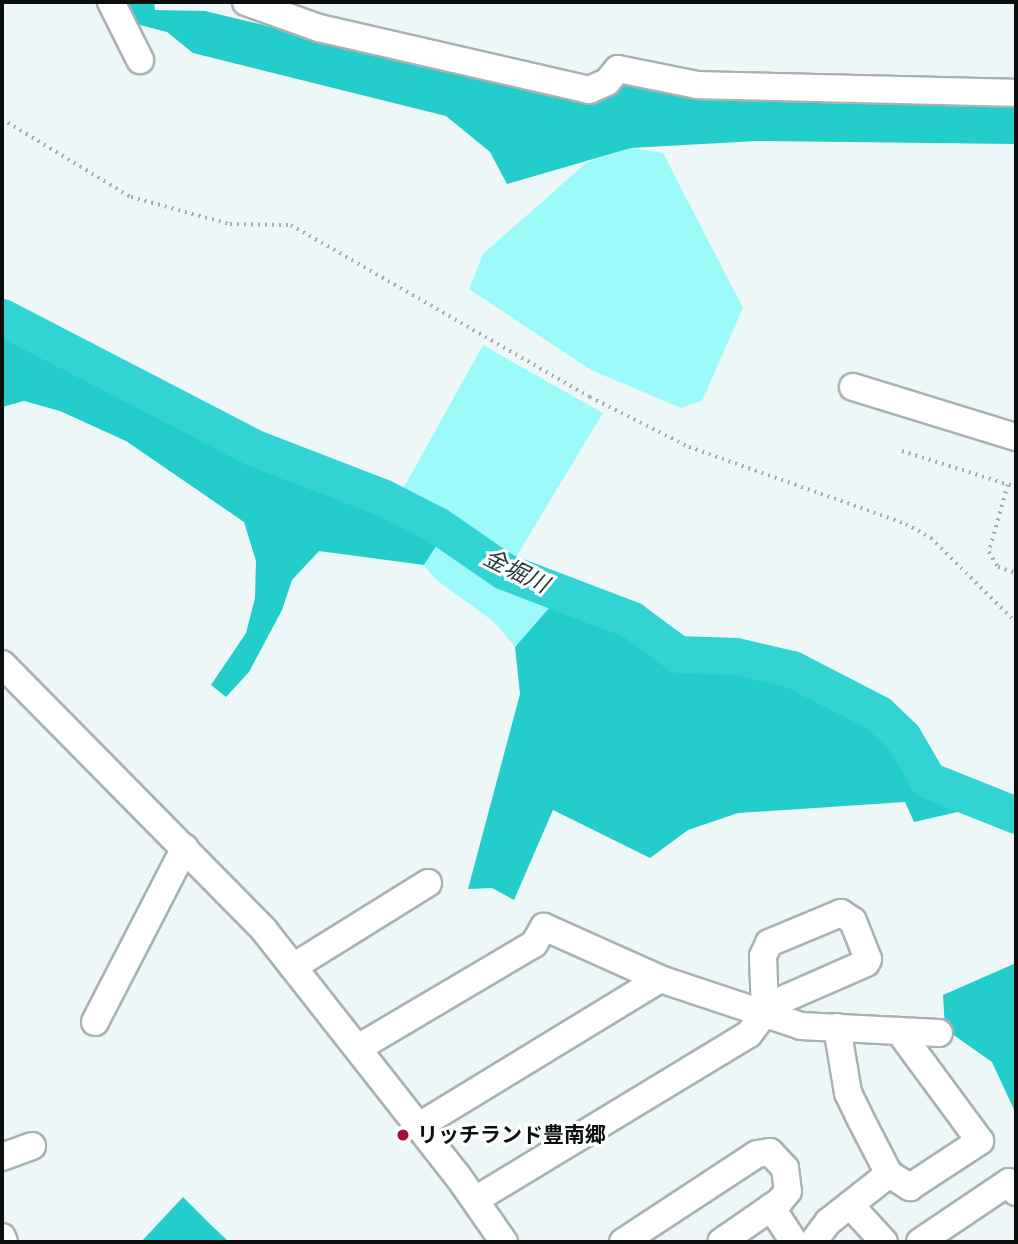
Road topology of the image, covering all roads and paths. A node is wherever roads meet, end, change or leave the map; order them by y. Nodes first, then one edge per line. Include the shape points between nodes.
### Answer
1 (111, 2) edge
2 (246, 2) edge
3 (140, 60) dead end
4 (1016, 93) edge
5 (2, 119) edge
6 (853, 387) dead end
7 (1016, 437) edge
8 (902, 451) dead end
9 (1008, 485) junction
10 (1016, 487) edge
11 (1016, 573) edge
12 (1016, 622) edge
13 (2, 664) edge
14 (185, 848) junction
15 (428, 883) dead end
16 (293, 967) junction
17 (660, 979) junction
18 (765, 1013) junction
19 (95, 1022) dead end
20 (837, 1027) junction
21 (899, 1031) junction
22 (939, 1033) dead end
23 (358, 1048) junction
24 (419, 1126) junction
25 (32, 1146) dead end
26 (2, 1157) edge
27 (889, 1174) junction
28 (1016, 1192) edge
29 (475, 1200) junction
30 (850, 1205) junction
31 (771, 1207) junction
32 (2, 1237) edge
33 (931, 1239) edge
34 (4, 1242) edge
35 (504, 1242) edge
36 (624, 1242) edge
37 (721, 1242) edge
38 (794, 1242) edge
39 (813, 1242) edge
40 (884, 1242) edge

1 - 3 street
2 - 4 street via 319,28 589,90 607,82 618,69 697,85
5 - 12 path via 131,197 230,224 290,225 590,397 688,447 906,524 931,538
6 - 7 street
8 - 9 path
9 - 10 path
9 - 11 path via 989,552 998,567
13 - 14 street
14 - 16 street
14 - 19 street
15 - 16 street
16 - 23 street
17 - 18 street
17 - 23 street via 544,928 534,944
17 - 24 street
18 - 20 street via 801,1026
18 - 29 street via 749,1034
20 - 21 street
20 - 27 street via 849,1093
21 - 22 street
21 - 27 street via 980,1141 910,1186
23 - 24 street
24 - 29 street
25 - 26 street
27 - 30 street
28 - 33 street via 1009,1182
29 - 35 street
30 - 39 street via 828,1222
30 - 40 street
31 - 36 street via 788,1191 789,1177 780,1161 764,1151
31 - 37 street
31 - 38 street
32 - 34 street

